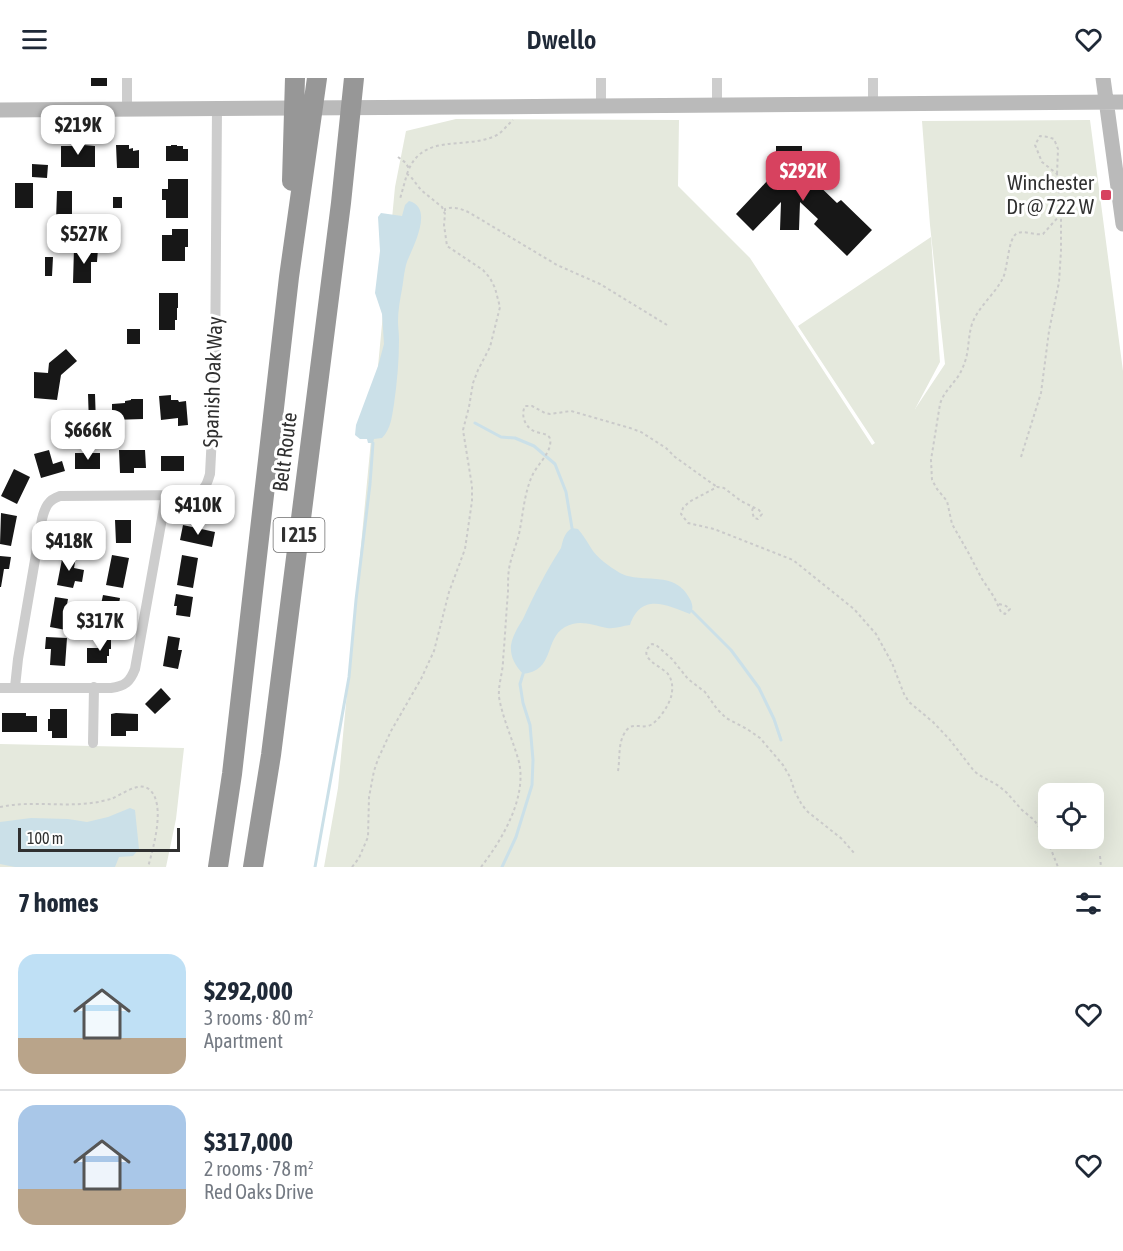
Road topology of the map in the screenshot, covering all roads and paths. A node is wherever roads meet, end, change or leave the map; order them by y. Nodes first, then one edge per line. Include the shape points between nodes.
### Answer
1 (127, 78) edge
2 (295, 78) edge
3 (318, 78) edge
4 (354, 78) edge
5 (601, 78) edge
6 (717, 78) edge
7 (873, 78) edge
8 (1103, 78) edge
9 (1107, 102) junction
10 (1123, 102) edge
11 (873, 105) junction
12 (601, 106) junction
13 (717, 106) junction
14 (127, 108) junction
15 (218, 108) junction
16 (0, 110) edge
17 (513, 120) dead end
18 (398, 157) dead end
19 (409, 168) junction
20 (407, 174) junction
21 (1057, 174) junction
22 (400, 199) dead end
23 (1061, 213) junction
24 (445, 214) junction
25 (1123, 224) edge
26 (289, 277) junction
27 (668, 325) dead end
28 (1021, 457) dead end
29 (717, 487) junction
30 (166, 496) junction
31 (753, 508) dead end
32 (999, 604) dead end
33 (15, 687) junction
34 (94, 687) junction
35 (0, 688) edge
36 (93, 742) dead end
37 (618, 771) dead end
38 (0, 807) edge
39 (854, 853) dead end
40 (1100, 856) dead end
41 (148, 867) edge
42 (218, 867) edge
43 (254, 867) edge
44 (352, 867) edge
45 (481, 867) edge
46 (1058, 867) edge
47 (1101, 867) edge

1 - 14 street
2 - 26 highway
3 - 26 highway, Belt Route / I 215
4 - 43 highway, Belt Route / I 215
5 - 12 street
6 - 13 street
7 - 11 street
8 - 9 main road
9 - 10 main road
9 - 11 main road
9 - 25 main road
11 - 13 main road
12 - 13 main road
12 - 15 main road
14 - 15 main road
14 - 16 main road
15 - 30 street, Spanish Oak Way via 210,474 199,492
17 - 19 path via 495,136 423,151
18 - 19 path
19 - 20 path
20 - 22 path
20 - 24 path
21 - 21 path via 1038,154 1035,145 1040,136 1054,139 1058,149
21 - 23 path
23 - 28 path via 1059,282 1041,393
23 - 32 path via 1043,234 1020,232 1011,240 1005,274 976,316 967,359 962,372 942,396 936,424 932,480 947,501 952,524 1001,612 1009,612
24 - 27 path via 445,209 451,207 471,213
24 - 44 path via 447,246 483,270 495,288 500,307 490,347 473,383 463,430 472,486 465,549 434,651 376,765 369,797 368,837
26 - 42 highway, Belt Route / I 215
29 - 31 path
29 - 45 path via 641,432 571,411 550,414 525,406 527,426 551,440 527,491 509,570 499,694 520,770 519,791 500,841
29 - 46 path via 683,508 681,514 688,523 793,560 854,609 876,634 909,702 950,740 974,771 999,786 1034,820
30 - 33 street, Spanish Oak Way via 60,496 47,503
30 - 34 street via 135,669 124,685
33 - 34 street
33 - 35 street
34 - 36 street
37 - 39 path via 625,732 632,726 649,726 671,697 669,675 647,655 648,646 656,645 726,718 760,738 783,765 802,805
38 - 41 path via 97,802 135,788 147,788 157,809 156,838
40 - 47 path

